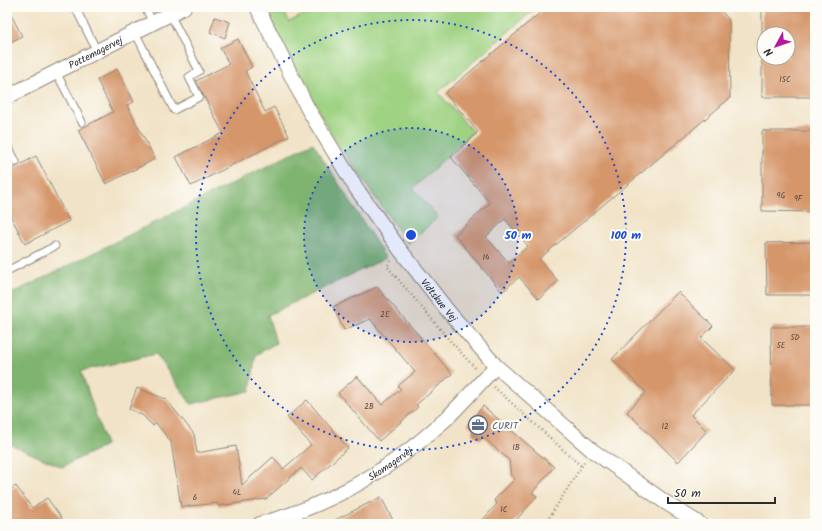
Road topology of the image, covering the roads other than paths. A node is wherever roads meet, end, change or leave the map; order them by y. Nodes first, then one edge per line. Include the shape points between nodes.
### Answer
1 (75, 7) edge
2 (145, 7) edge
3 (184, 7) edge
4 (257, 7) edge
5 (170, 14) junction
6 (153, 23) junction
7 (135, 32) junction
8 (97, 51) junction
9 (56, 72) junction
10 (7, 97) edge
11 (82, 122) dead end
12 (7, 144) edge
13 (16, 162) dead end
14 (55, 246) dead end
15 (7, 271) edge
16 (496, 366) junction
17 (260, 524) edge
18 (700, 524) edge

1 - 8 lane
2 - 6 lane
3 - 5 street, Pottemagervej
4 - 16 street, Vidtskue Vej via 308,109 356,188 448,311
5 - 6 street, Pottemagervej
5 - 7 lane via 199,72 189,77 199,97 174,110
6 - 7 street, Pottemagervej
7 - 8 street, Pottemagervej
8 - 9 street, Pottemagervej
9 - 10 street, Pottemagervej
9 - 11 lane
12 - 13 lane
14 - 15 lane
16 - 17 street, Skomagervej via 448,417 390,464 319,504
16 - 18 street, Vidtskue Vej via 593,451

